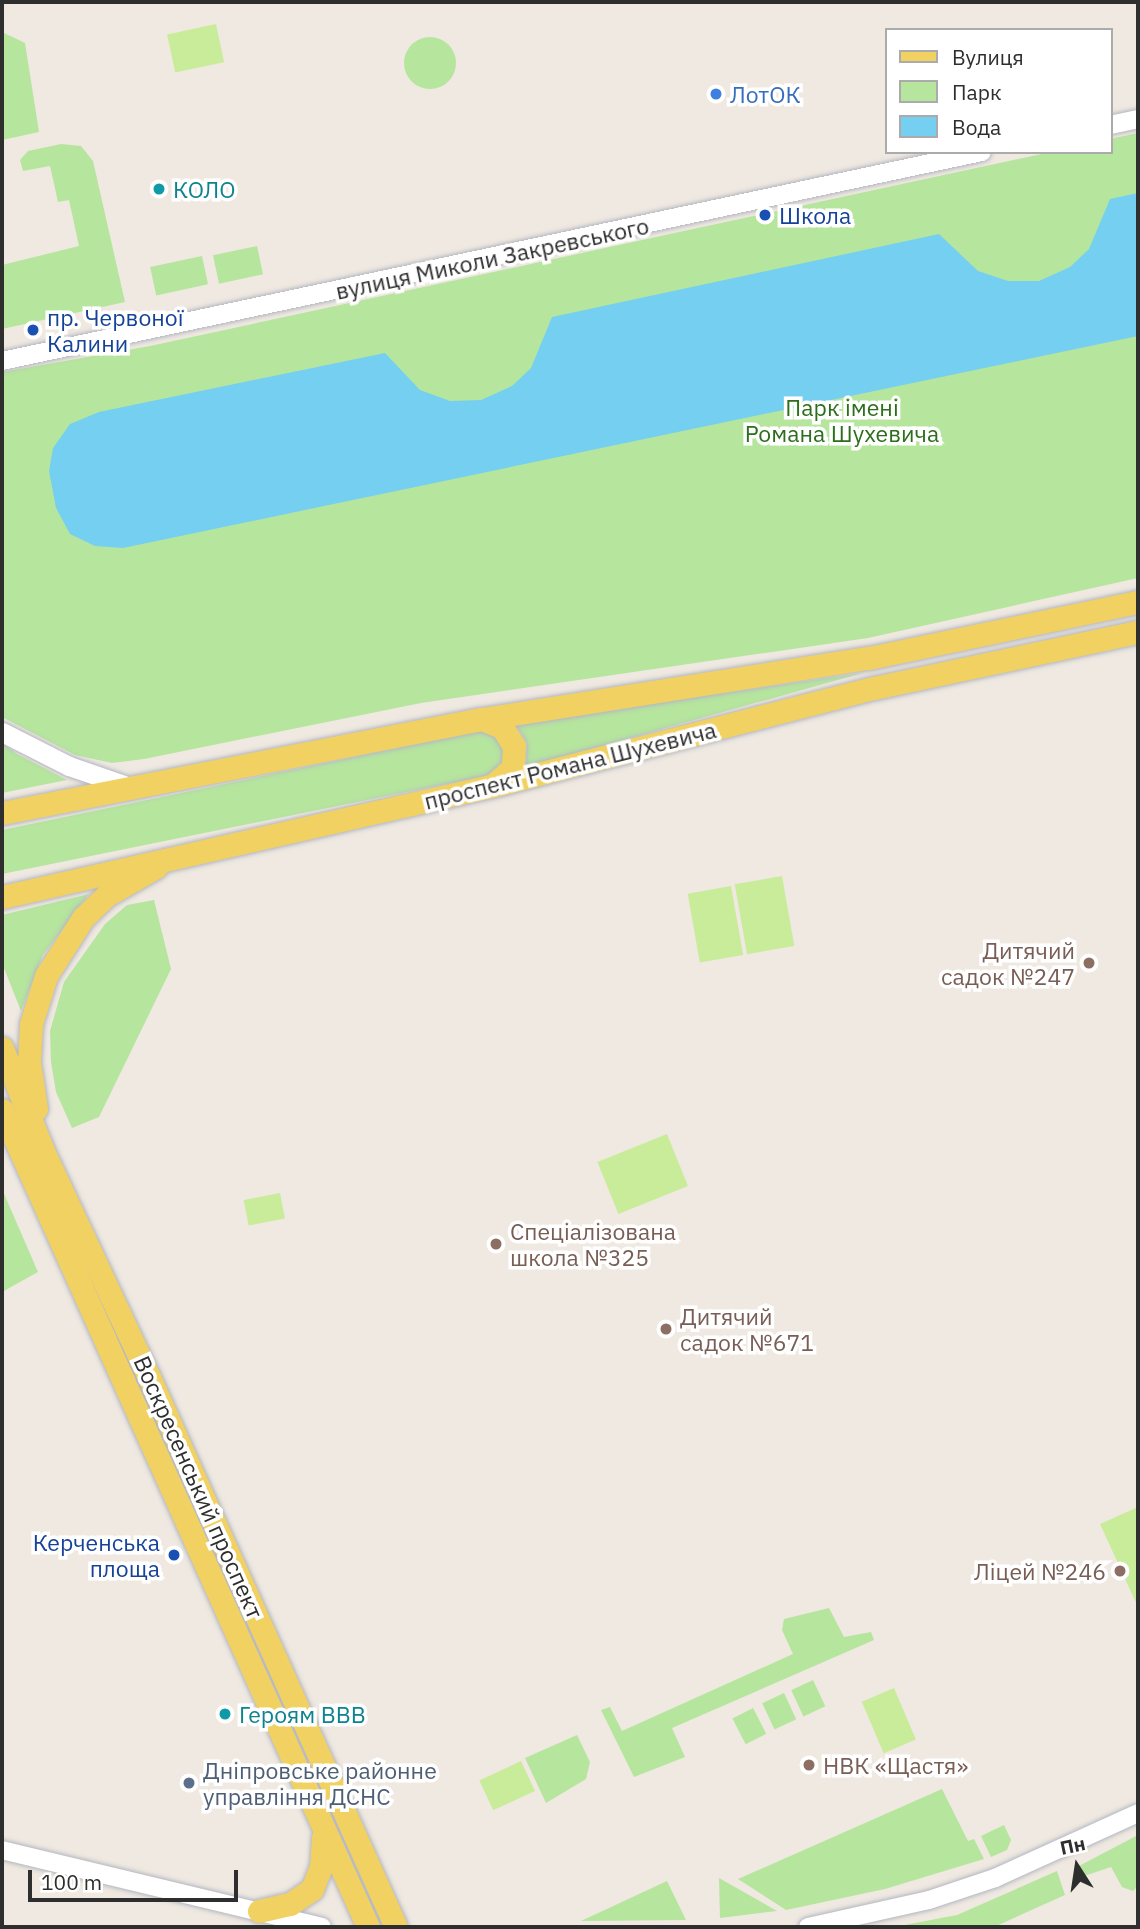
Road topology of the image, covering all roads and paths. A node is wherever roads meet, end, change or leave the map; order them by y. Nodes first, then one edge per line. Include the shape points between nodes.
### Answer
1 (1138, 118) edge
2 (1112, 124) edge
3 (973, 154) edge
4 (2, 361) edge
5 (1138, 602) edge
6 (1138, 632) edge
7 (482, 719) junction
8 (2, 732) edge
9 (491, 786) junction
10 (134, 789) junction
11 (2, 813) edge
12 (175, 855) junction
13 (2, 897) edge
14 (2, 1048) edge
15 (2, 1110) edge
16 (2, 1144) edge
17 (44, 1153) junction
18 (33, 1179) junction
19 (1138, 1813) edge
20 (324, 1834) junction
21 (2, 1850) edge
22 (259, 1911) junction
23 (322, 1927) edge
24 (368, 1927) edge
25 (396, 1927) edge
26 (808, 1927) edge

1 - 2 street
3 - 4 street, вулиця Миколи Закревського
5 - 7 main road, проспект Романа Шухевича via 869,658
6 - 9 main road, проспект Романа Шухевича via 874,688
7 - 9 main road via 502,727 514,746 513,768
7 - 10 main road, проспект Романа Шухевича
8 - 10 main road via 69,766
9 - 12 main road, проспект Романа Шухевича
10 - 11 main road, проспект Романа Шухевича
12 - 13 main road, проспект Романа Шухевича
12 - 17 main road via 107,895 83,918 46,976 31,1024 29,1062
14 - 17 main road, Воскресенський проспект
15 - 18 main road, Воскресенський проспект
16 - 18 main road
17 - 25 main road, Воскресенський проспект
18 - 20 main road, Воскресенський проспект
19 - 26 street via 984,1882 929,1900
20 - 22 main road via 321,1867 312,1889 290,1904
20 - 24 main road, Воскресенський проспект
21 - 22 street
22 - 23 street

